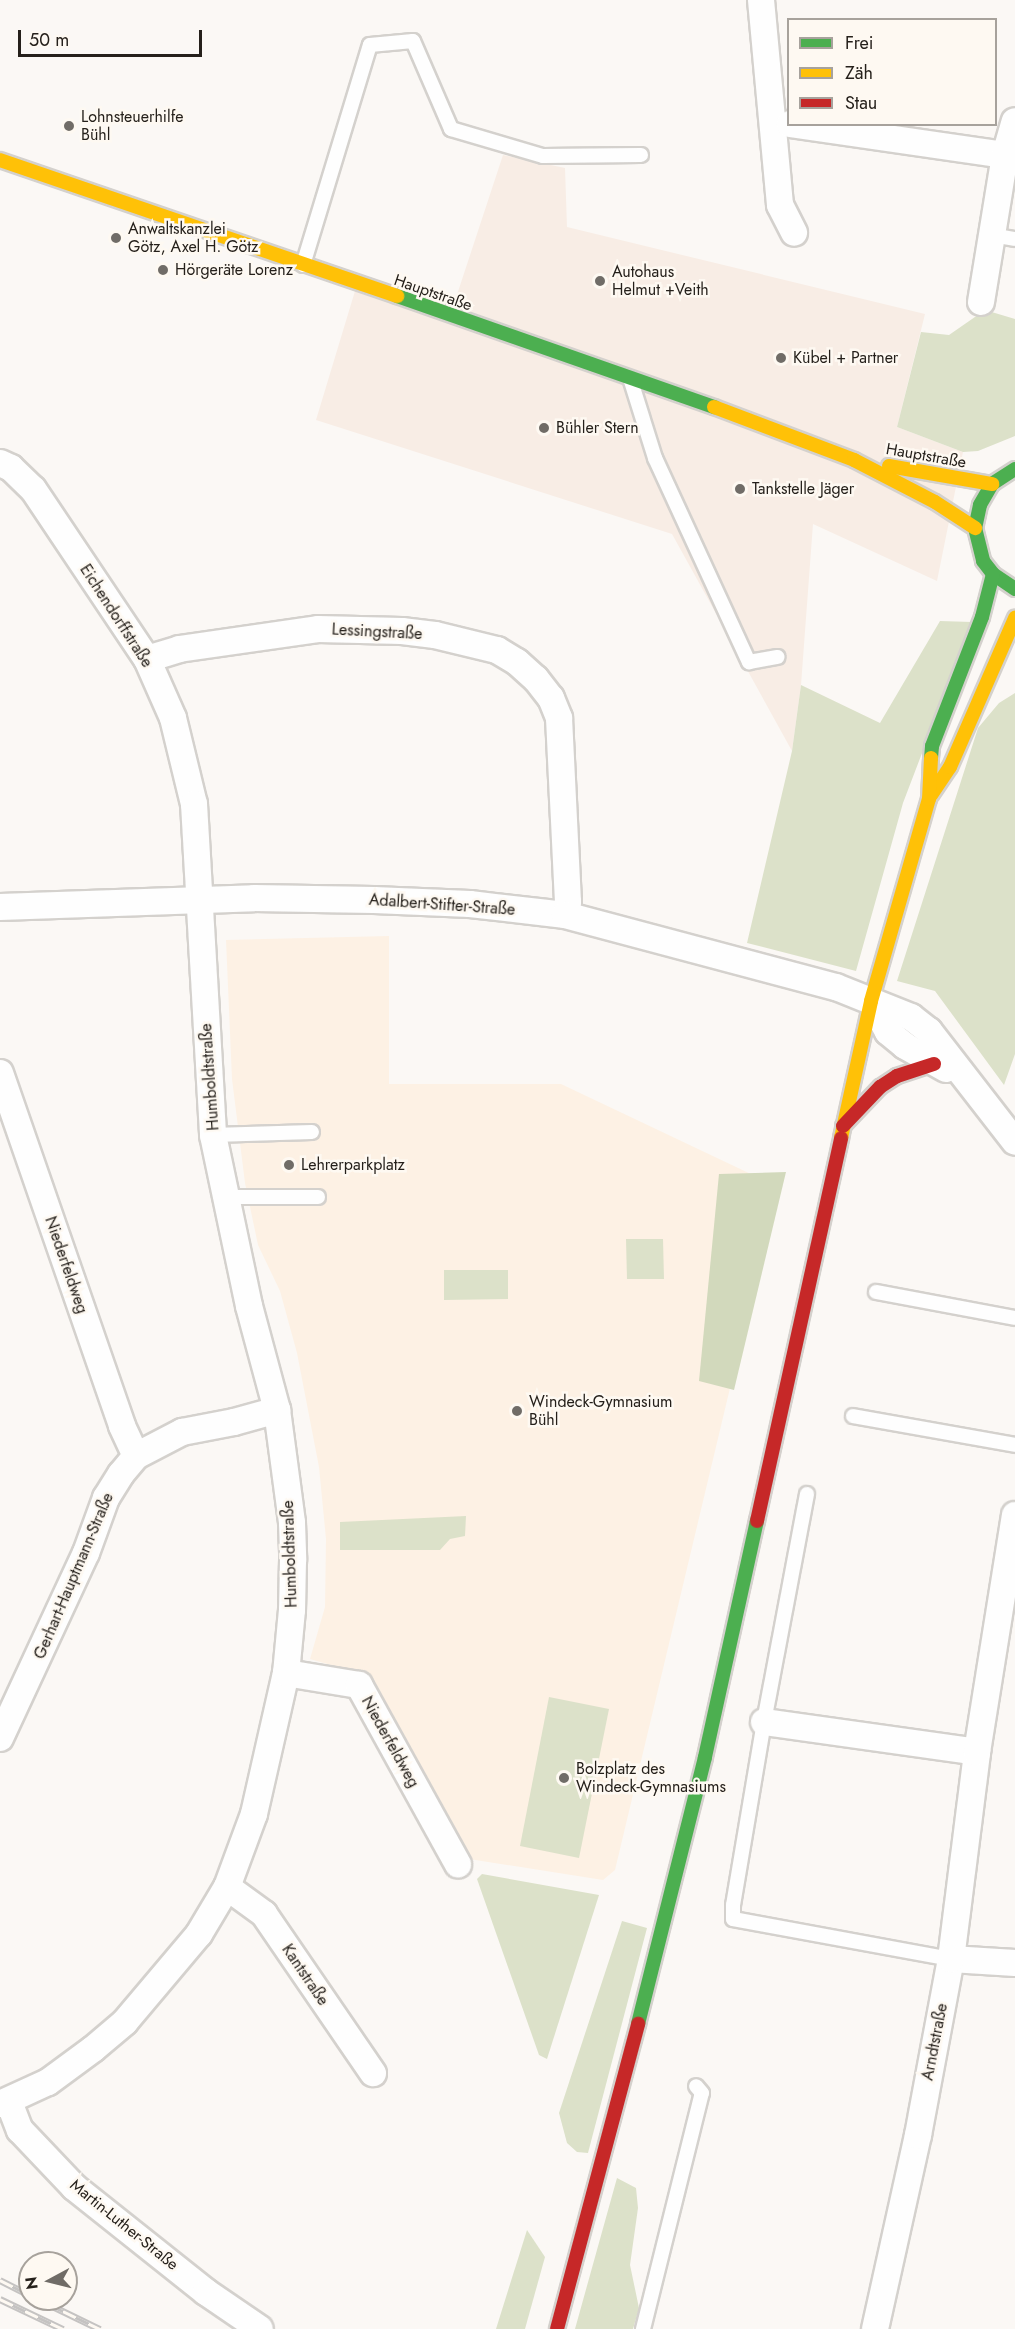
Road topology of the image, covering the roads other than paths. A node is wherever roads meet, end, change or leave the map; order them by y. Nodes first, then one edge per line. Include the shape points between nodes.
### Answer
1 (761, 0) edge
2 (1015, 121) edge
3 (783, 124) edge
4 (797, 126) edge
5 (641, 155) dead end
6 (1005, 155) junction
7 (0, 160) edge
8 (794, 233) dead end
9 (1004, 237) edge
10 (303, 266) junction
11 (981, 302) dead end
12 (631, 379) junction
13 (854, 460) junction
14 (0, 463) edge
15 (1015, 469) edge
16 (992, 484) junction
17 (975, 528) junction
18 (993, 574) junction
19 (1015, 589) edge
20 (1015, 618) edge
21 (778, 657) dead end
22 (147, 659) junction
23 (929, 799) junction
24 (198, 901) junction
25 (0, 907) edge
26 (565, 915) junction
27 (871, 1001) junction
28 (934, 1064) junction
29 (0, 1073) edge
30 (962, 1076) junction
31 (842, 1128) junction
32 (312, 1132) dead end
33 (213, 1135) junction
34 (1015, 1142) edge
35 (224, 1197) junction
36 (318, 1197) dead end
37 (876, 1292) dead end
38 (1015, 1318) edge
39 (277, 1410) junction
40 (853, 1416) dead end
41 (1015, 1445) edge
42 (136, 1456) junction
43 (807, 1494) dead end
44 (1015, 1515) edge
45 (286, 1673) junction
46 (764, 1722) junction
47 (0, 1738) edge
48 (977, 1752) junction
49 (458, 1864) dead end
50 (227, 1887) junction
51 (951, 1959) junction
52 (1015, 1963) edge
53 (372, 2073) dead end
54 (696, 2086) dead end
55 (5, 2103) edge
56 (260, 2329) edge
57 (557, 2329) edge
58 (643, 2329) edge
59 (875, 2329) edge

1 - 3 street
2 - 6 street
3 - 8 street via 780,205
4 - 6 street
5 - 10 lane via 543,156 451,129 413,41 370,45
6 - 9 street
7 - 10 street, Hauptstraße
9 - 11 street
10 - 12 street, Hauptstraße
12 - 13 street, Hauptstraße
12 - 21 lane via 655,458 749,662
13 - 16 street, Hauptstraße
13 - 17 street, Hauptstraße via 935,502
14 - 22 street, Eichendorffstraße via 33,489
15 - 16 street
16 - 17 street via 980,505
17 - 18 street via 983,561
18 - 19 street
18 - 23 street via 982,617 932,746
20 - 23 street via 950,767
22 - 24 street, Eichendorffstraße via 173,718 194,804
22 - 26 street, Lessingstraße via 179,649 318,629 435,635 497,650 518,662 551,698 559,718 568,902
23 - 27 street
24 - 25 street, Adalbert-Stifter-Straße
24 - 26 street, Adalbert-Stifter-Straße via 374,900 470,904
24 - 33 street, Humboldtstraße
26 - 27 street, Adalbert-Stifter-Straße via 836,987
27 - 28 street via 888,1032
27 - 30 street, Adalbert-Stifter-Straße via 911,1017 929,1031
27 - 31 street
28 - 30 street
28 - 31 street via 880,1086
29 - 42 street, Niederfeldweg via 118,1415
30 - 34 street, Adalbert-Stifter-Straße
31 - 57 street via 705,1757
32 - 33 lane
33 - 35 street, Humboldtstraße
35 - 36 lane
35 - 39 street, Humboldtstraße
37 - 38 lane
39 - 42 street, Gerhart-Hauptmann-Straße via 182,1432
39 - 45 street, Humboldtstraße via 292,1523 292,1610
40 - 41 lane
42 - 47 street, Gerhart-Hauptmann-Straße via 106,1498 86,1553
43 - 46 lane
44 - 48 street, Arndtstraße
45 - 49 street, Niederfeldweg via 359,1685
45 - 50 street, Humboldtstraße via 254,1814
46 - 48 street
46 - 51 lane via 733,1905 734,1919
48 - 51 street, Arndtstraße
50 - 53 street, Kantstraße via 264,1914
50 - 55 street, Humboldtstraße via 198,1934 125,2022 48,2082
51 - 52 street
51 - 59 street, Arndtstraße via 918,2135
54 - 58 lane via 702,2094
55 - 56 street, Martin-Luther-Straße via 20,2130 74,2187 206,2292

